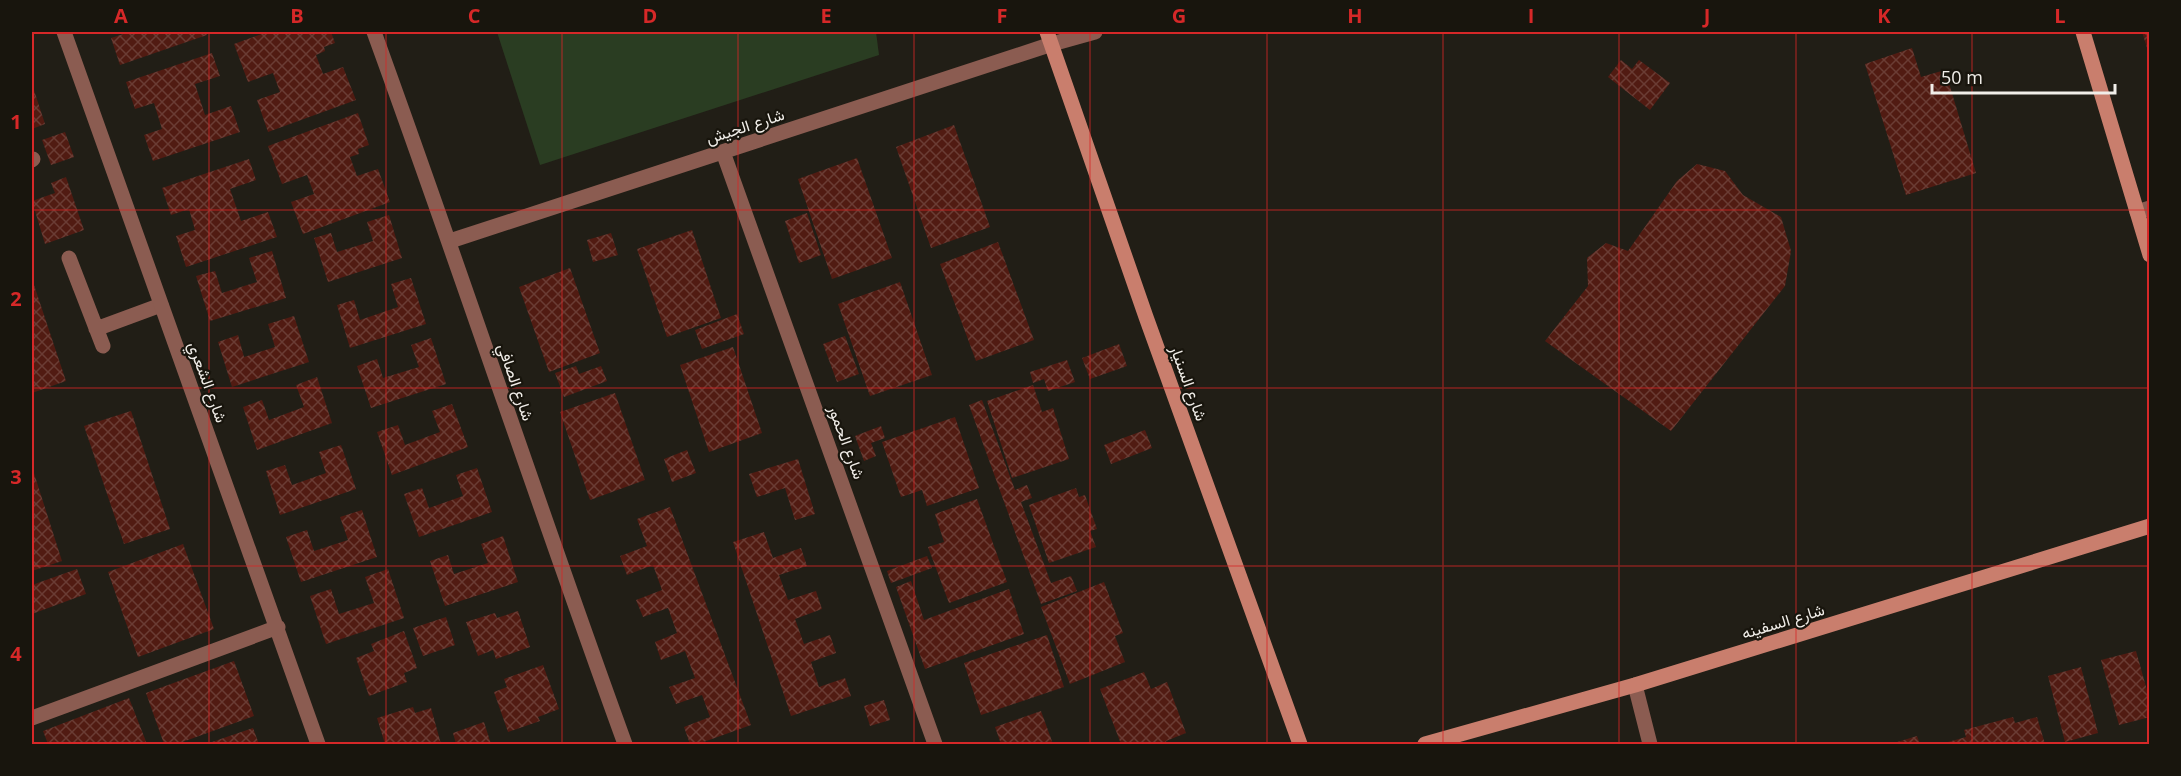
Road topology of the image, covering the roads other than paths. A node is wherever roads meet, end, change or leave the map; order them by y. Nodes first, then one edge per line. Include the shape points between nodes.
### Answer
1 (64, 32) edge
2 (374, 32) edge
3 (1095, 32) edge
4 (2083, 32) edge
5 (1050, 38) edge
6 (723, 152) junction
7 (2143, 210) edge
8 (450, 242) junction
9 (2150, 255) edge
10 (69, 258) dead end
11 (162, 305) junction
12 (96, 329) junction
13 (103, 346) dead end
14 (2150, 526) edge
15 (278, 627) junction
16 (1635, 685) junction
17 (32, 718) edge
18 (318, 744) edge
19 (624, 744) edge
20 (935, 744) edge
21 (1300, 744) edge
22 (1425, 744) edge
23 (1650, 744) edge

1 - 11 street, شارع الشعري
2 - 8 street, شارع الصافي
3 - 5 street, شارع الجيش
4 - 7 street
5 - 6 street, شارع الجيش
5 - 21 street, شارع السنيار
6 - 8 street, شارع الجيش
6 - 20 street, شارع الحمور
7 - 9 street
8 - 19 street, شارع الصافي via 549,537
10 - 12 street
11 - 12 street
11 - 15 street, شارع الشعري
12 - 13 street
14 - 16 street, شارع السفينه
15 - 17 street
15 - 18 street, شارع الشعري
16 - 22 street, شارع السفينه
16 - 23 street

